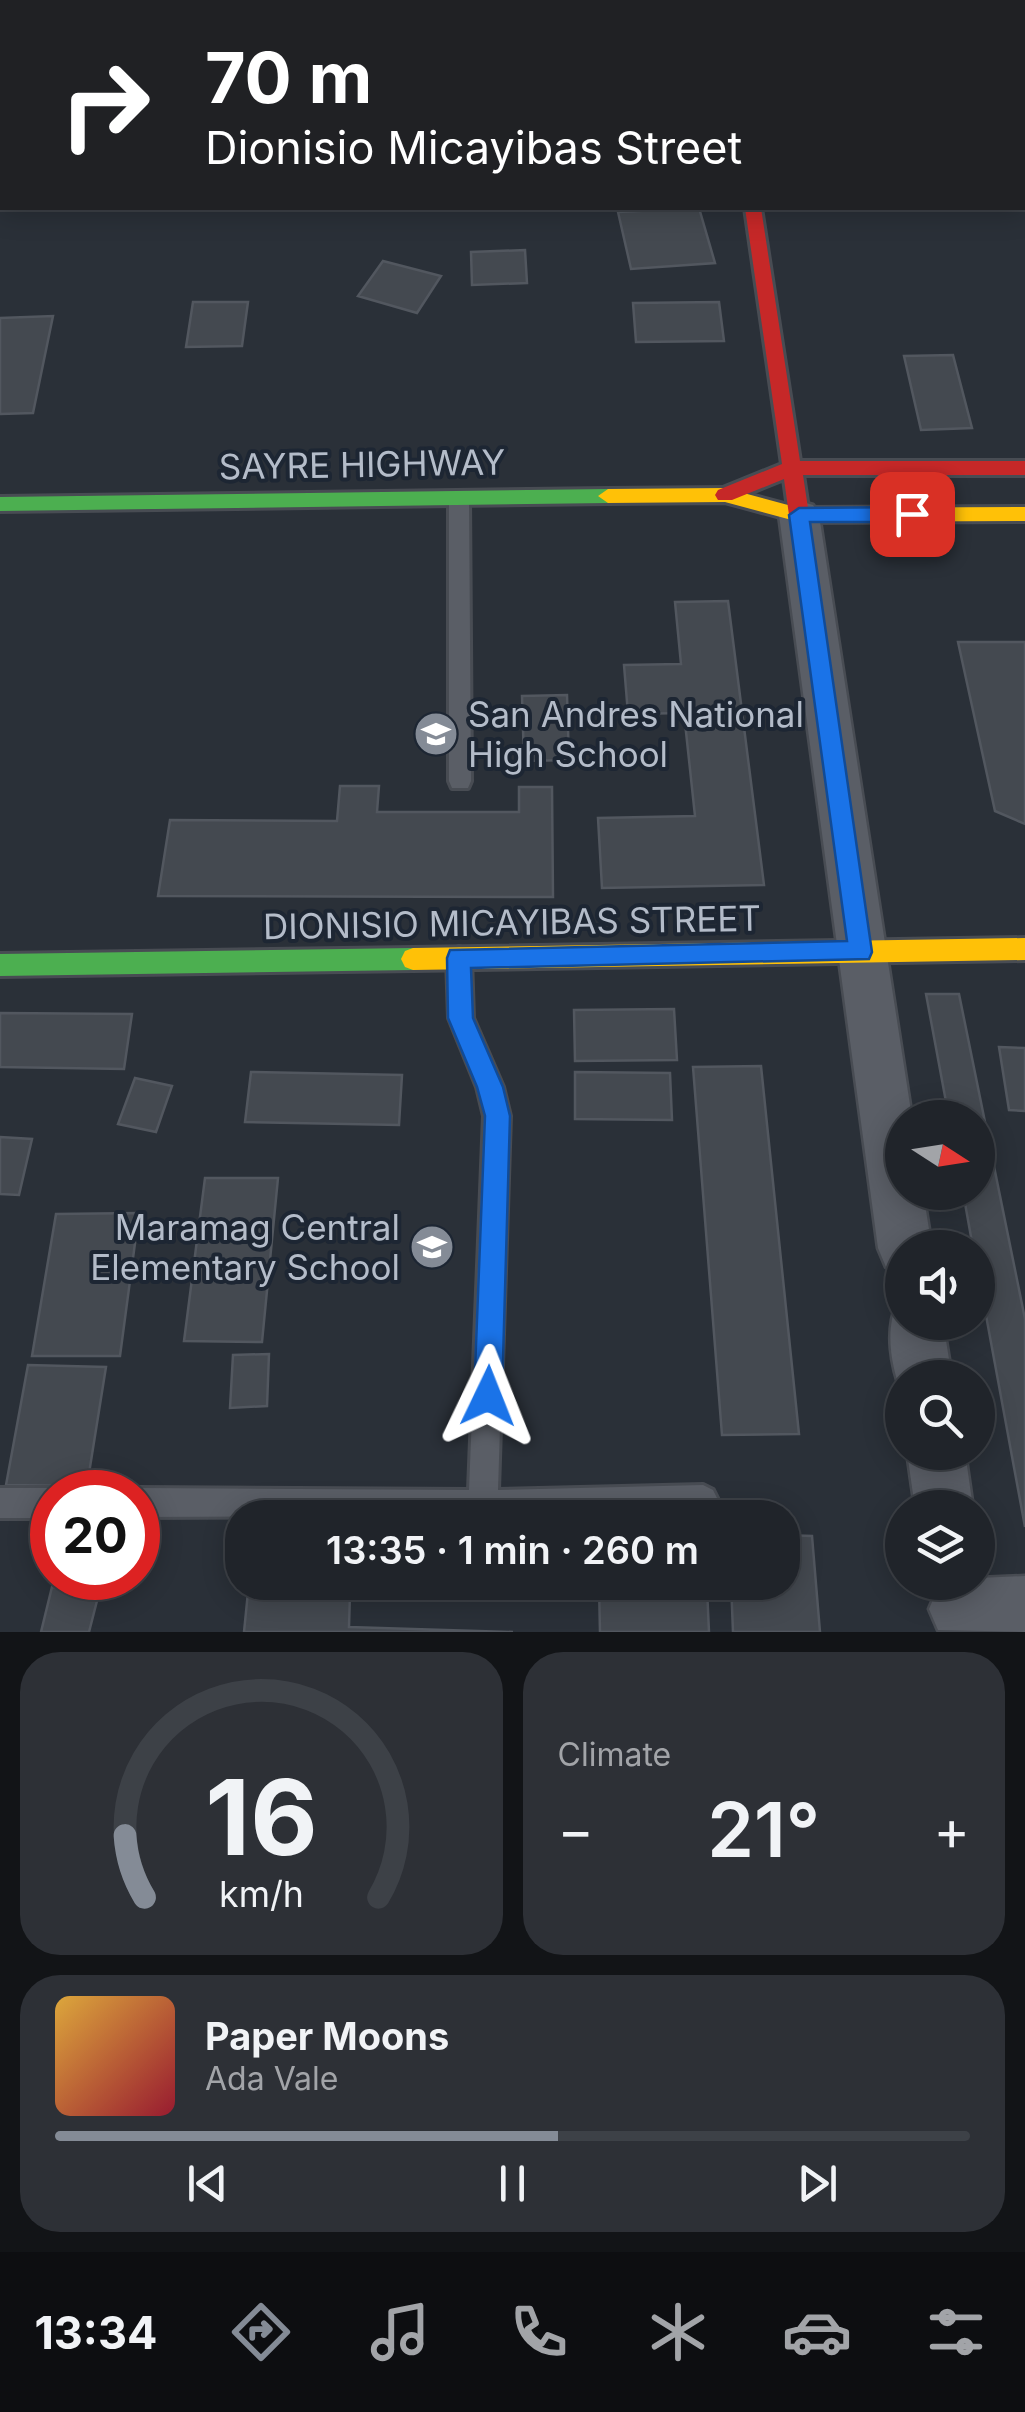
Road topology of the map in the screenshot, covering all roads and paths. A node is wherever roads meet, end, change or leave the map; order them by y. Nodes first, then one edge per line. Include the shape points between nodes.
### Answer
1 (752, 210) edge
2 (792, 468) junction
3 (1025, 468) edge
4 (724, 495) junction
5 (459, 498) junction
6 (0, 504) edge
7 (1025, 514) edge
8 (799, 515) junction
9 (460, 780) dead end
10 (1025, 949) edge
11 (860, 952) junction
12 (459, 958) junction
13 (0, 965) edge
14 (902, 1230) edge
15 (483, 1500) edge
16 (0, 1503) edge
17 (30, 1503) edge
18 (160, 1503) edge
19 (225, 1503) edge
20 (1025, 1606) edge
21 (959, 1608) edge

1 - 2 main road
2 - 3 main road, SAYRE HIGHWAY
2 - 4 main road, SAYRE HIGHWAY
2 - 8 main road
4 - 5 main road, SAYRE HIGHWAY
4 - 8 main road, SAYRE HIGHWAY
5 - 6 main road, SAYRE HIGHWAY
5 - 9 lane
7 - 8 main road, SAYRE HIGHWAY
8 - 11 street
10 - 11 main road, DIONISIO MICAYIBAS STREET
11 - 12 main road, DIONISIO MICAYIBAS STREET
11 - 14 street
12 - 13 main road, DIONISIO MICAYIBAS STREET
12 - 15 lane via 461,1018 498,1116
16 - 17 lane
18 - 19 lane
20 - 21 street

